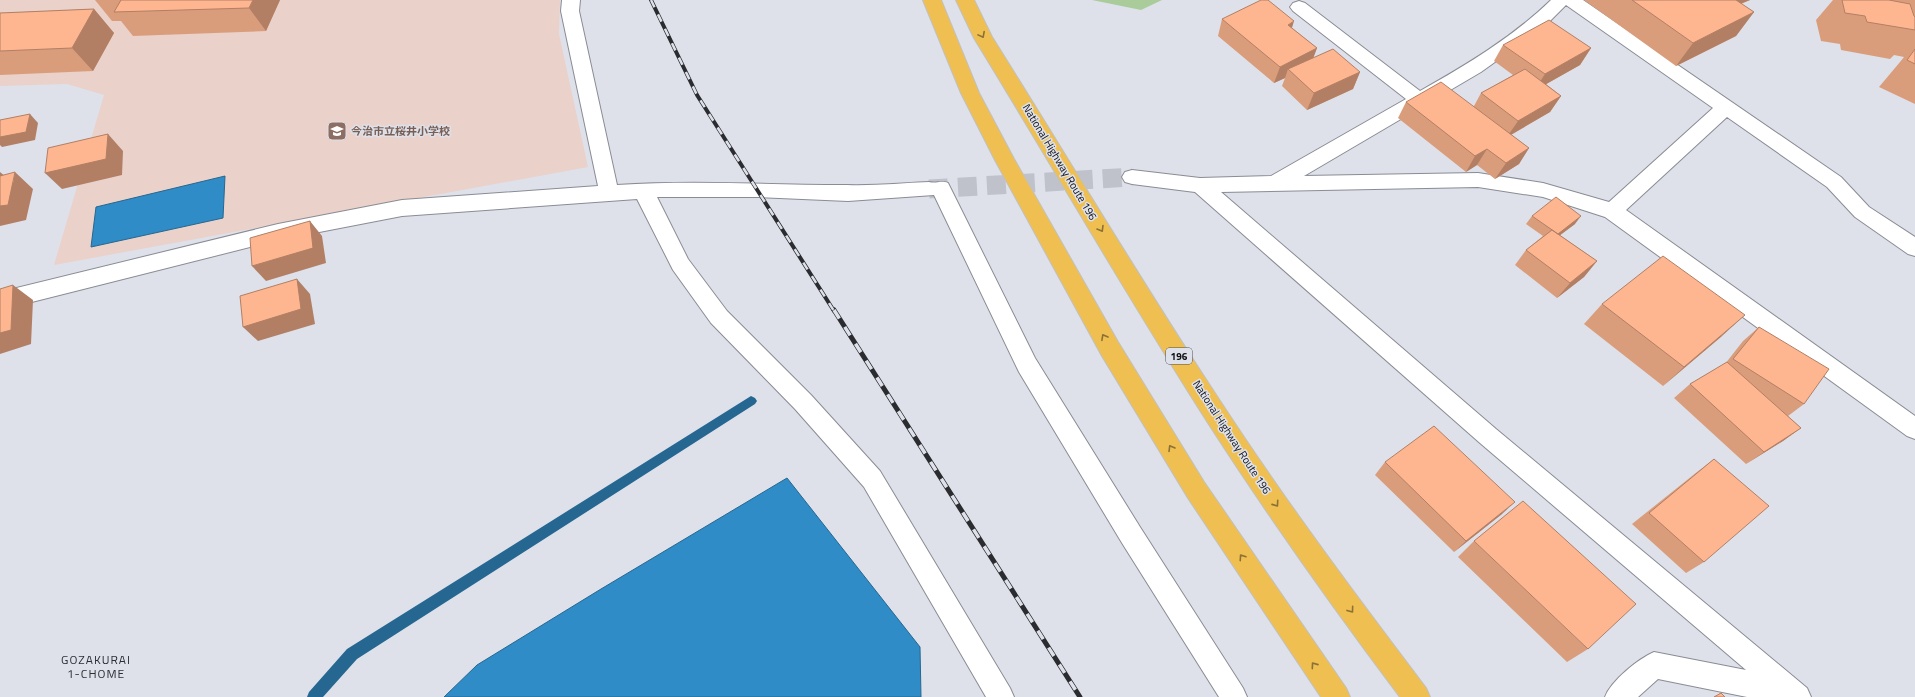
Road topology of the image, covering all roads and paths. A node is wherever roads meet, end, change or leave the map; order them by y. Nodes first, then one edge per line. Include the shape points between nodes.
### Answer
1 (570, 0) edge
2 (932, 0) edge
3 (965, 0) edge
4 (1561, 0) edge
5 (1572, 0) edge
6 (1299, 6) dead end
7 (1419, 100) junction
8 (1726, 107) junction
9 (1132, 177) tunnel mouth
10 (1200, 184) junction
11 (1275, 184) junction
12 (643, 190) junction
13 (609, 193) junction
14 (1612, 211) junction
15 (1915, 248) edge
16 (0, 301) edge
17 (1915, 429) edge
18 (1000, 697) edge
19 (1234, 697) edge
20 (1337, 697) edge
21 (1417, 697) edge
22 (1618, 697) edge
23 (1789, 697) edge
24 (1798, 697) edge

1 - 13 street via 570,11
20 -> 2 highway via 1196,490 1110,348 970,93
3 -> 21 highway, National Highway Route 196 / 196 via 983,38 1159,325 1254,472 1352,612
4 - 7 street via 1539,22 1475,68
5 - 8 street
6 - 7 street
7 - 11 street
8 - 14 street
8 - 15 street via 1834,182 1862,212
9 - 10 street
10 - 11 street
10 - 24 street via 1488,436
11 - 14 street via 1478,180 1543,190
12 - 13 street
12 - 18 street via 680,264 719,317 803,402 872,479
12 - 19 street via 848,193 935,189 1027,365
13 - 16 street via 402,208 278,232
14 - 17 street
22 - 23 street via 1654,665 1742,682

